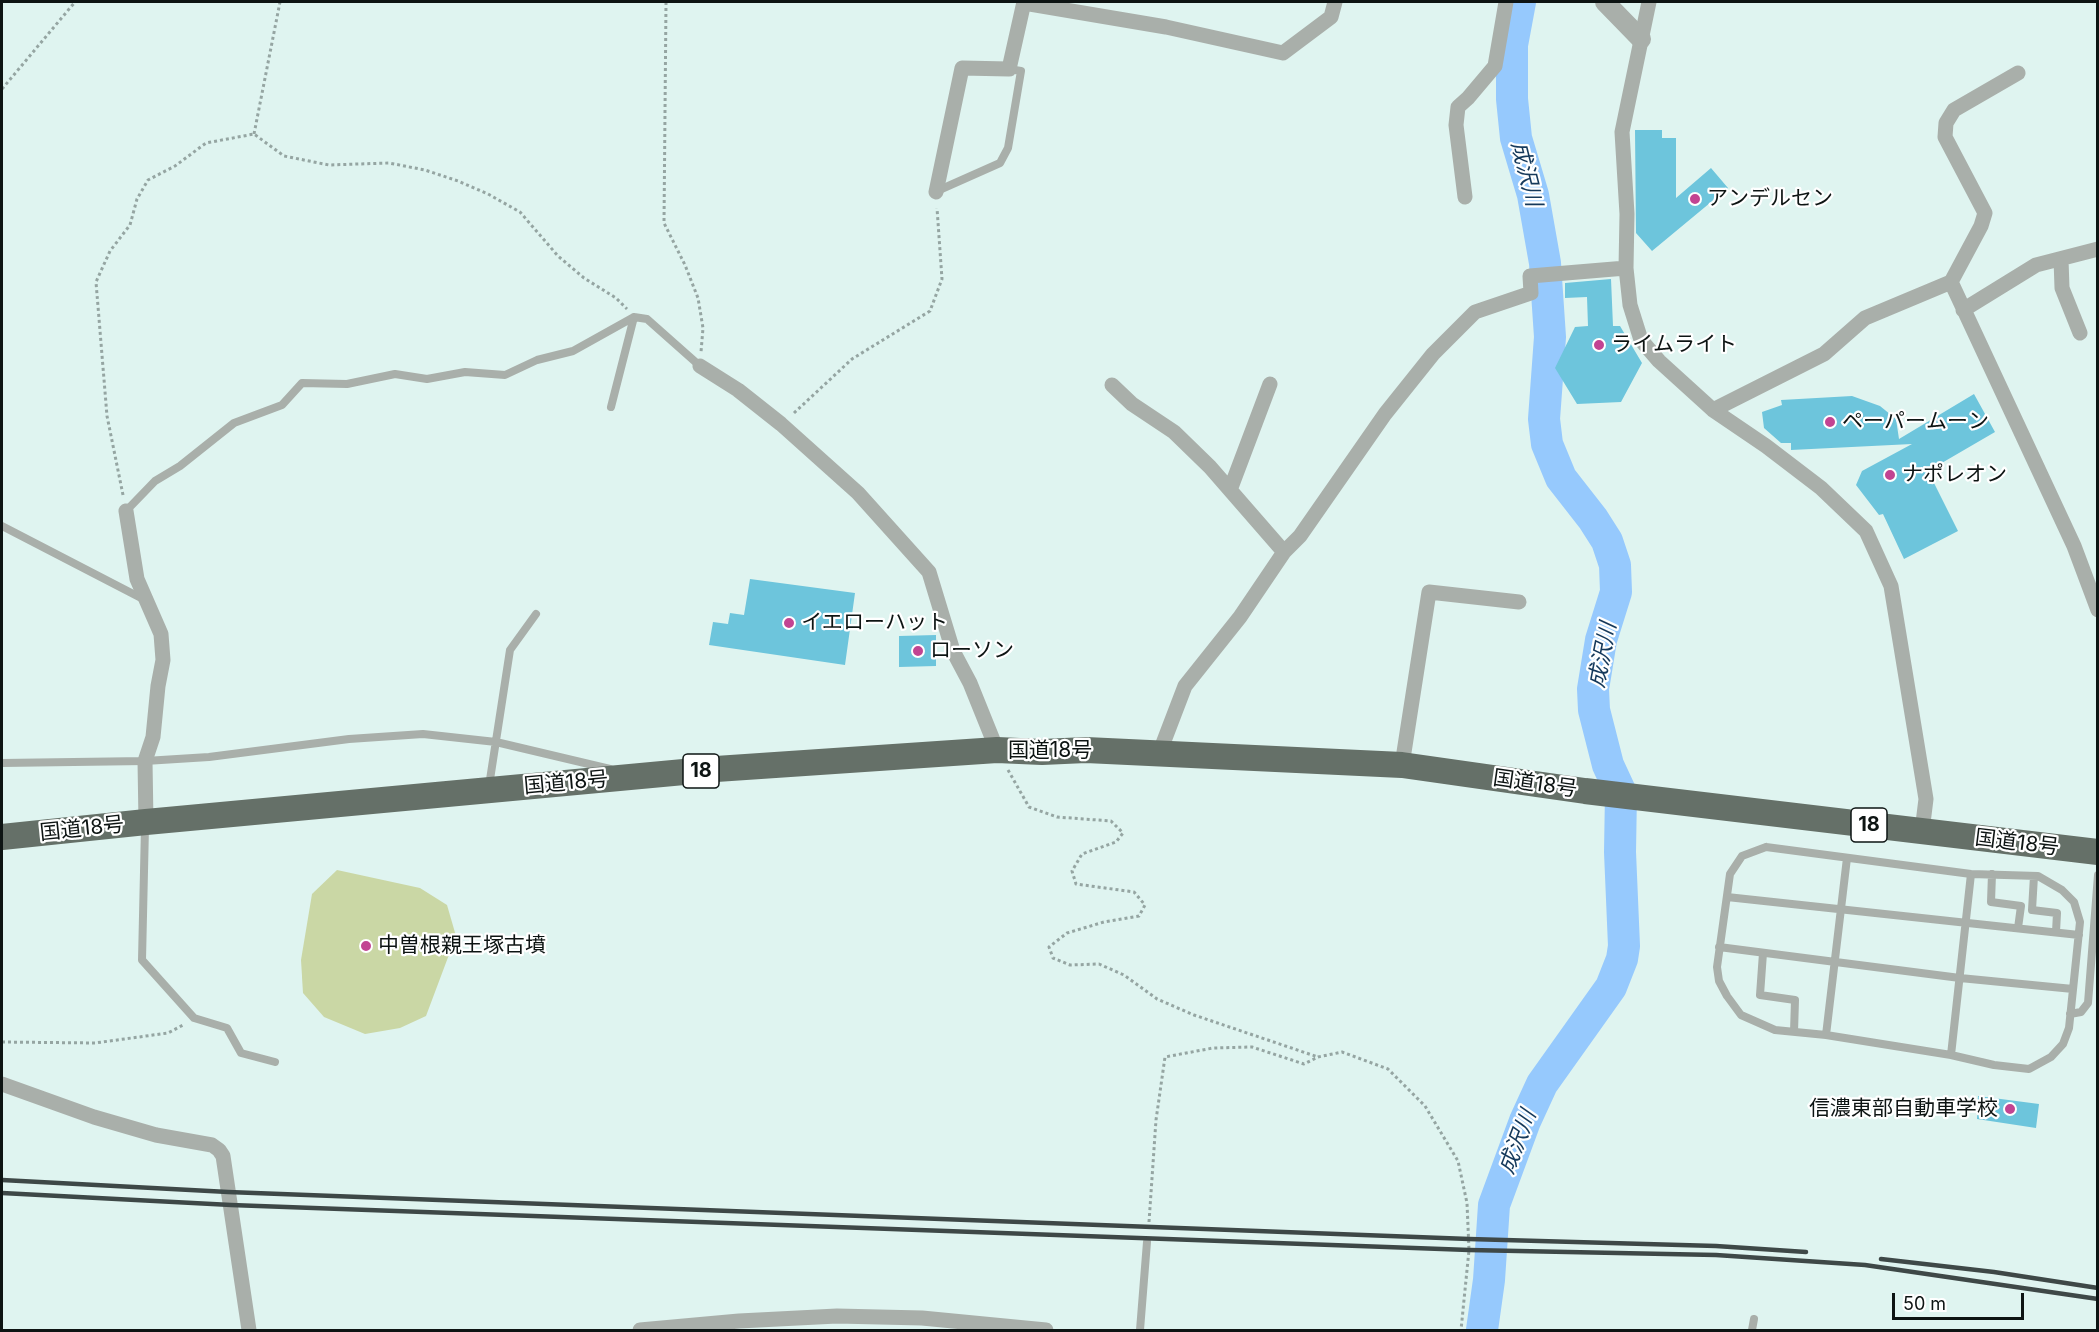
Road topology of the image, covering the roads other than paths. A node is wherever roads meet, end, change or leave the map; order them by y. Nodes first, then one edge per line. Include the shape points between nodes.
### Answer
1 (1024, 2) edge
2 (1335, 2) edge
3 (1506, 2) edge
4 (1605, 2) edge
5 (1649, 2) edge
6 (1641, 39) junction
7 (1009, 69) junction
8 (2018, 73) dead end
9 (936, 192) joint
10 (1465, 197) dead end
11 (2097, 249) edge
12 (2061, 259) junction
13 (1626, 268) junction
14 (1951, 282) junction
15 (1963, 310) junction
16 (634, 317) junction
17 (2080, 333) dead end
18 (700, 366) joint
19 (1270, 384) dead end
20 (1112, 385) dead end
21 (611, 407) dead end
22 (1713, 410) junction
23 (1230, 490) junction
24 (126, 511) joint
25 (2, 526) edge
26 (1284, 552) junction
27 (147, 601) junction
28 (1519, 602) dead end
29 (2097, 610) edge
30 (536, 614) dead end
31 (496, 742) junction
32 (997, 750) junction
33 (1159, 754) junction
34 (145, 761) junction
35 (2, 763) edge
36 (1402, 765) junction
37 (640, 776) junction
38 (488, 790) junction
39 (146, 822) junction
40 (1922, 831) junction
41 (2, 837) edge
42 (2097, 852) edge
43 (1847, 858) junction
44 (1971, 874) junction
45 (1992, 874) junction
46 (2097, 875) edge
47 (2034, 876) junction
48 (1726, 897) junction
49 (1841, 910) junction
50 (1966, 922) junction
51 (2018, 928) junction
52 (2056, 932) junction
53 (2079, 935) junction
54 (1719, 947) junction
55 (1763, 952) junction
56 (1836, 962) junction
57 (1960, 978) junction
58 (2073, 989) junction
59 (2070, 1014) junction
60 (1794, 1032) junction
61 (1826, 1035) junction
62 (1951, 1055) junction
63 (275, 1062) dead end
64 (2, 1084) edge
65 (1147, 1242) dead end
66 (1754, 1319) dead end
67 (249, 1330) edge
68 (640, 1330) edge
69 (1046, 1330) edge
70 (1140, 1330) edge
71 (1752, 1330) edge

1 - 2 street via 1283,53 1332,17
1 - 7 street
3 - 10 street via 1496,66 1458,107 1456,125
4 - 6 street
5 - 6 street
6 - 13 street via 1622,132
7 - 9 street via 962,68
7 - 9 lane via 1021,71 1008,148 1000,163
8 - 14 street via 1954,110 1946,123 1946,137 1985,213
11 - 12 street
12 - 15 street via 2036,265
12 - 17 street via 2062,288
13 - 22 street via 1629,305 1641,340
13 - 26 street via 1530,276 1531,293 1475,312 1433,354 1385,414 1300,536
14 - 15 street
14 - 22 street via 1865,318 1824,354
15 - 29 street via 2074,546
16 - 18 lane via 647,319
16 - 21 lane
16 - 24 lane via 573,351 537,360 505,375 465,372 427,379 395,374 347,384 303,382 282,405 234,423 155,481
18 - 32 street via 782,424 858,493 928,572 953,651
19 - 23 street
20 - 23 street via 1132,404 1174,432
22 - 40 street via 1821,488 1866,531 1891,586 1926,799
23 - 26 street
24 - 27 street via 137,579
25 - 27 lane
26 - 33 street via 1240,617 1185,686
27 - 34 street via 162,634 163,660 153,737
28 - 36 street via 1429,592
30 - 31 lane via 510,650
31 - 34 lane via 423,734
31 - 37 lane
31 - 38 lane
32 - 33 highway, 国道18号 / 18
32 - 37 highway, 国道18号 / 18
33 - 36 highway, 国道18号 / 18
34 - 35 lane
34 - 39 street
36 - 40 highway, 国道18号 / 18
37 - 38 highway, 国道18号 / 18
38 - 39 highway, 国道18号 / 18
39 - 41 highway, 国道18号 / 18
39 - 63 lane via 142,960 194,1018 227,1029 241,1053
40 - 42 highway, 国道18号 / 18
43 - 44 lane
43 - 48 lane via 1766,848 1742,856 1730,874
43 - 49 lane
44 - 45 lane
44 - 50 lane
45 - 47 lane
45 - 51 lane via 1991,903 2021,906
46 - 59 lane via 2088,1003 2081,1012
47 - 52 lane via 2032,909 2057,913
47 - 53 lane via 2062,890 2074,902
48 - 49 lane
48 - 54 lane
49 - 50 lane
49 - 56 lane
50 - 51 lane
50 - 57 lane
51 - 52 lane
52 - 53 lane
53 - 58 lane
54 - 55 lane
54 - 60 lane via 1719,981 1742,1015 1775,1030
55 - 56 lane
55 - 60 lane via 1760,995 1795,1000
56 - 57 lane
56 - 61 lane
57 - 58 lane
57 - 62 lane
58 - 59 lane
59 - 62 lane via 2063,1044 2051,1057 2029,1069
60 - 61 lane
61 - 62 lane
64 - 67 street via 94,1117 156,1135 212,1145 219,1150
65 - 70 lane
66 - 71 lane
68 - 69 street via 837,1316 922,1318

